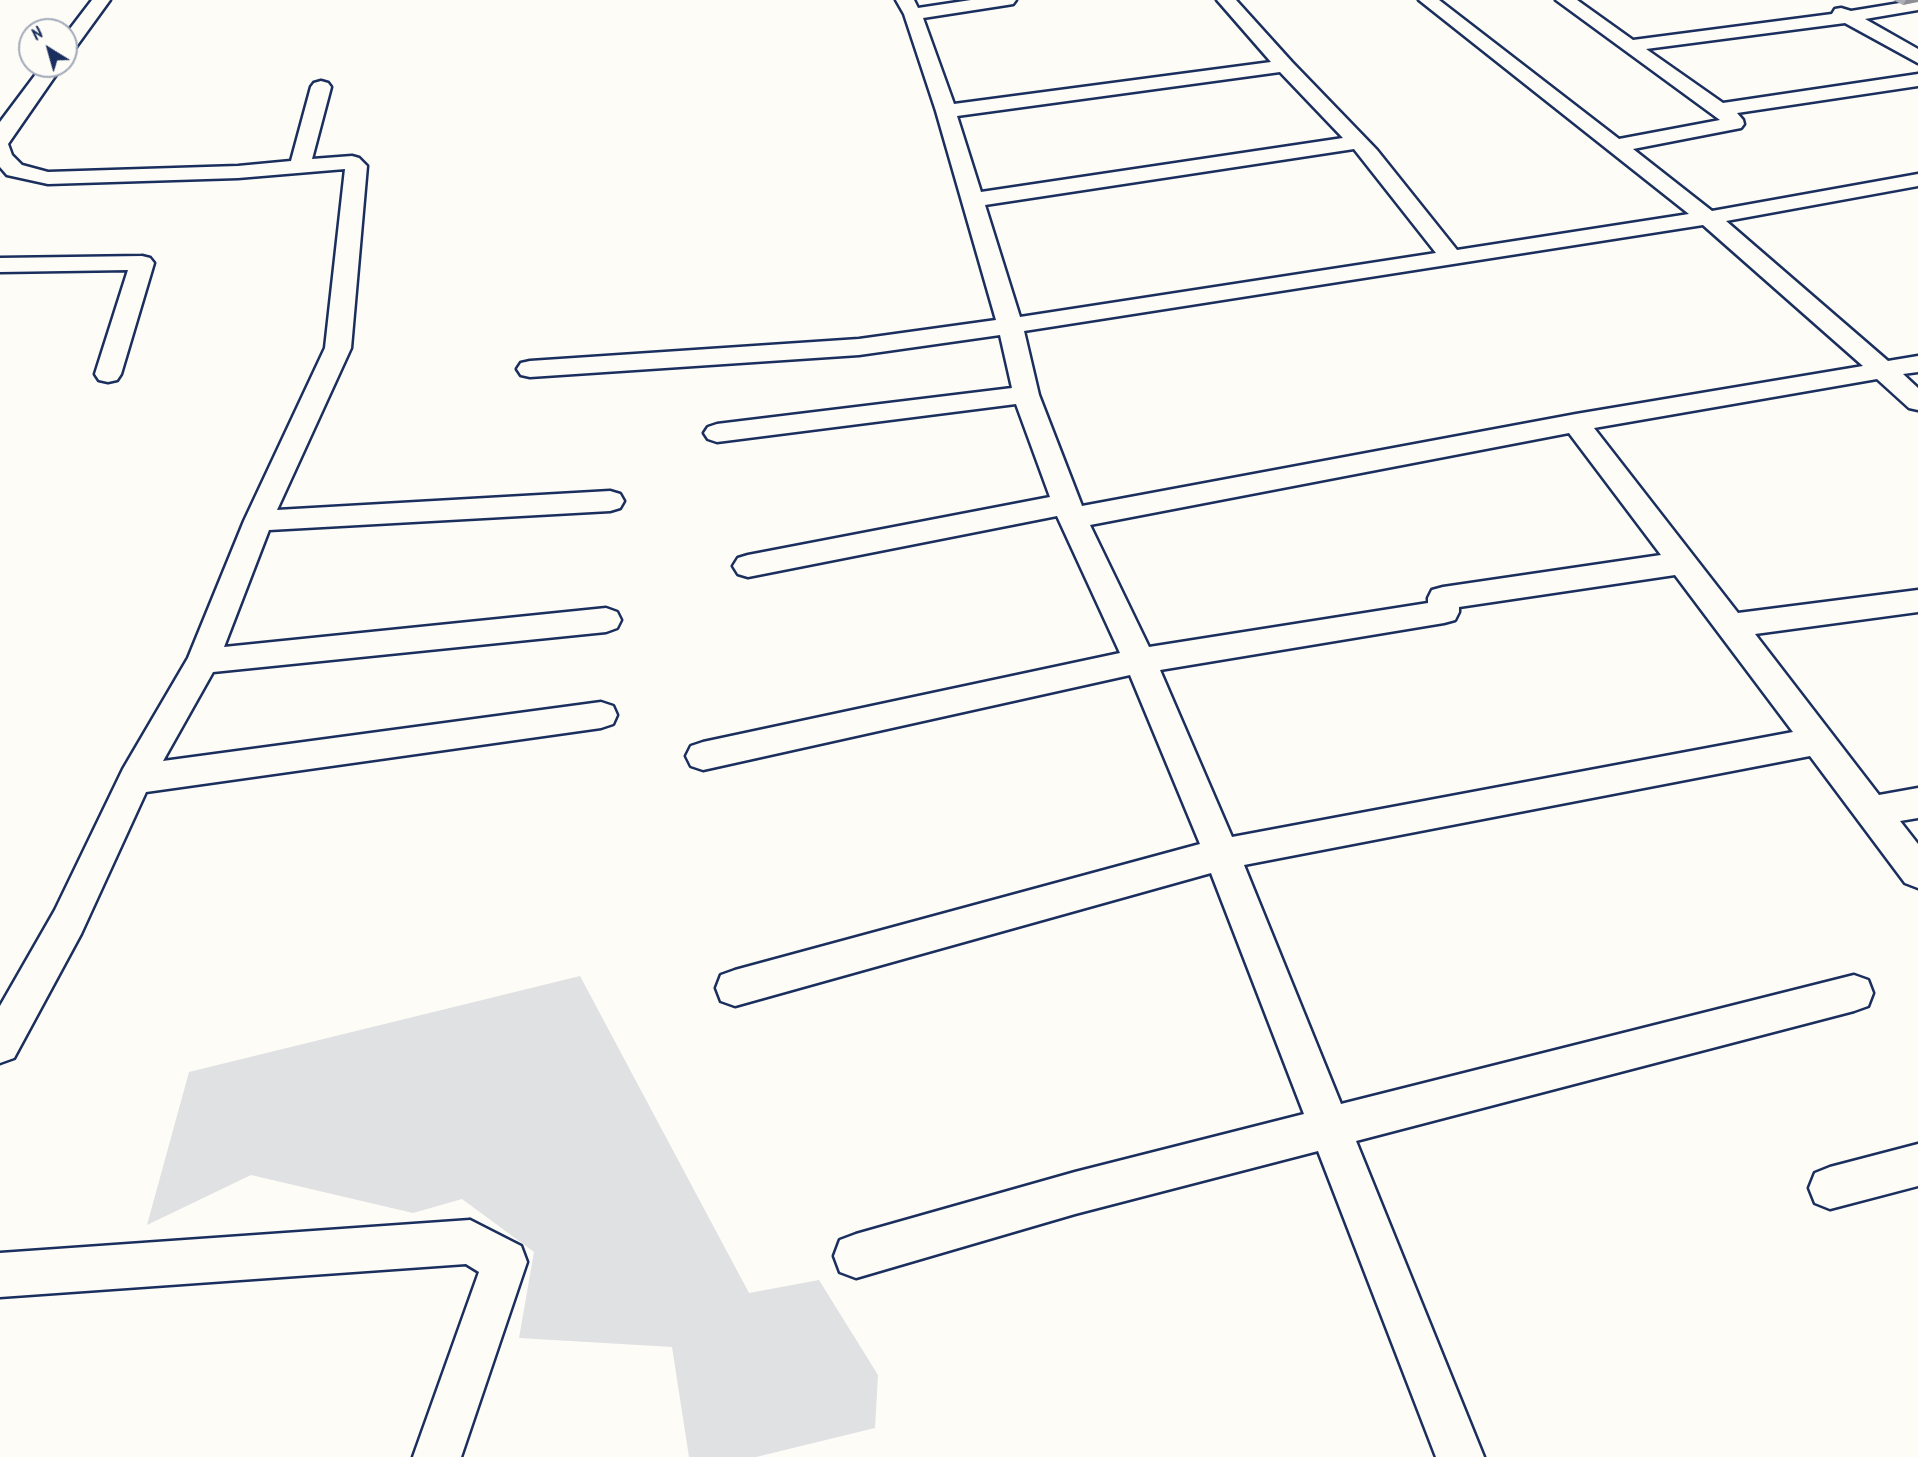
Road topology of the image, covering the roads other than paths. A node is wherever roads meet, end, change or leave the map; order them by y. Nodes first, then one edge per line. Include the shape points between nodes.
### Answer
1 (1007, 0) edge
2 (1226, 0) edge
3 (1428, 0) edge
4 (1565, 0) edge
5 (1819, 0) edge
6 (106, 1) edge
7 (1918, 5) edge
8 (909, 7) edge
9 (1848, 17) junction
10 (78, 32) edge
11 (1629, 46) junction
12 (1918, 57) edge
13 (1285, 66) junction
14 (43, 78) edge
15 (1918, 80) edge
16 (321, 87) dead end
17 (1719, 110) junction
18 (946, 111) junction
19 (0, 140) edge
20 (1359, 142) junction
21 (1615, 146) junction
22 (0, 148) edge
23 (300, 166) junction
24 (1918, 180) edge
25 (973, 200) junction
26 (1708, 218) junction
27 (1451, 257) junction
28 (0, 265) edge
29 (1010, 326) junction
30 (1918, 364) edge
31 (530, 369) dead end
32 (1881, 370) junction
33 (108, 374) dead end
34 (1026, 395) junction
35 (1918, 402) edge
36 (1576, 423) junction
37 (717, 433) dead end
38 (610, 501) dead end
39 (1070, 511) junction
40 (258, 521) junction
41 (1683, 563) junction
42 (748, 566) dead end
43 (1918, 601) edge
44 (606, 620) dead end
45 (1730, 626) junction
46 (203, 661) junction
47 (1140, 661) junction
48 (601, 715) dead end
49 (1818, 741) junction
50 (703, 756) dead end
51 (135, 780) junction
52 (1918, 803) edge
53 (1871, 811) junction
54 (1222, 854) junction
55 (1918, 872) edge
56 (735, 988) dead end
57 (1854, 993) dead end
58 (0, 1044) edge
59 (1331, 1126) junction
60 (1918, 1165) edge
61 (1830, 1188) dead end
62 (856, 1256) dead end
63 (0, 1275) edge
64 (437, 1457) edge
65 (1460, 1457) edge

1 - 8 street
2 - 13 street
3 - 21 street
4 - 11 street
5 - 9 street
6 - 10 street
7 - 9 street
8 - 18 street
9 - 11 street
9 - 12 street
11 - 17 street
13 - 18 street
13 - 20 street
14 - 19 street
15 - 17 street
16 - 23 street
17 - 21 street via 1734,124
18 - 25 street
20 - 25 street
20 - 27 street
21 - 26 street
22 - 23 street via 15,170 48,178
23 - 40 street via 351,162 356,166 338,348
24 - 26 street
25 - 29 street
26 - 27 street
26 - 32 street
27 - 29 street
28 - 33 street via 142,263
29 - 31 street via 859,347
29 - 34 street
30 - 32 street
32 - 35 street
32 - 36 street
34 - 37 street
34 - 39 street
36 - 39 street
36 - 41 street
38 - 40 street
39 - 42 street
39 - 47 street
40 - 46 street
41 - 45 street
41 - 47 street via 1443,598 1444,612
43 - 45 street
44 - 46 street
45 - 49 street
46 - 51 street
47 - 50 street
47 - 54 street
48 - 51 street
49 - 53 street
49 - 54 street
51 - 58 street via 68,922
52 - 53 street
53 - 55 street
54 - 56 street
54 - 59 street
57 - 59 street
59 - 62 street via 1075,1192
59 - 65 street
60 - 61 street
63 - 64 street via 470,1242 505,1262

